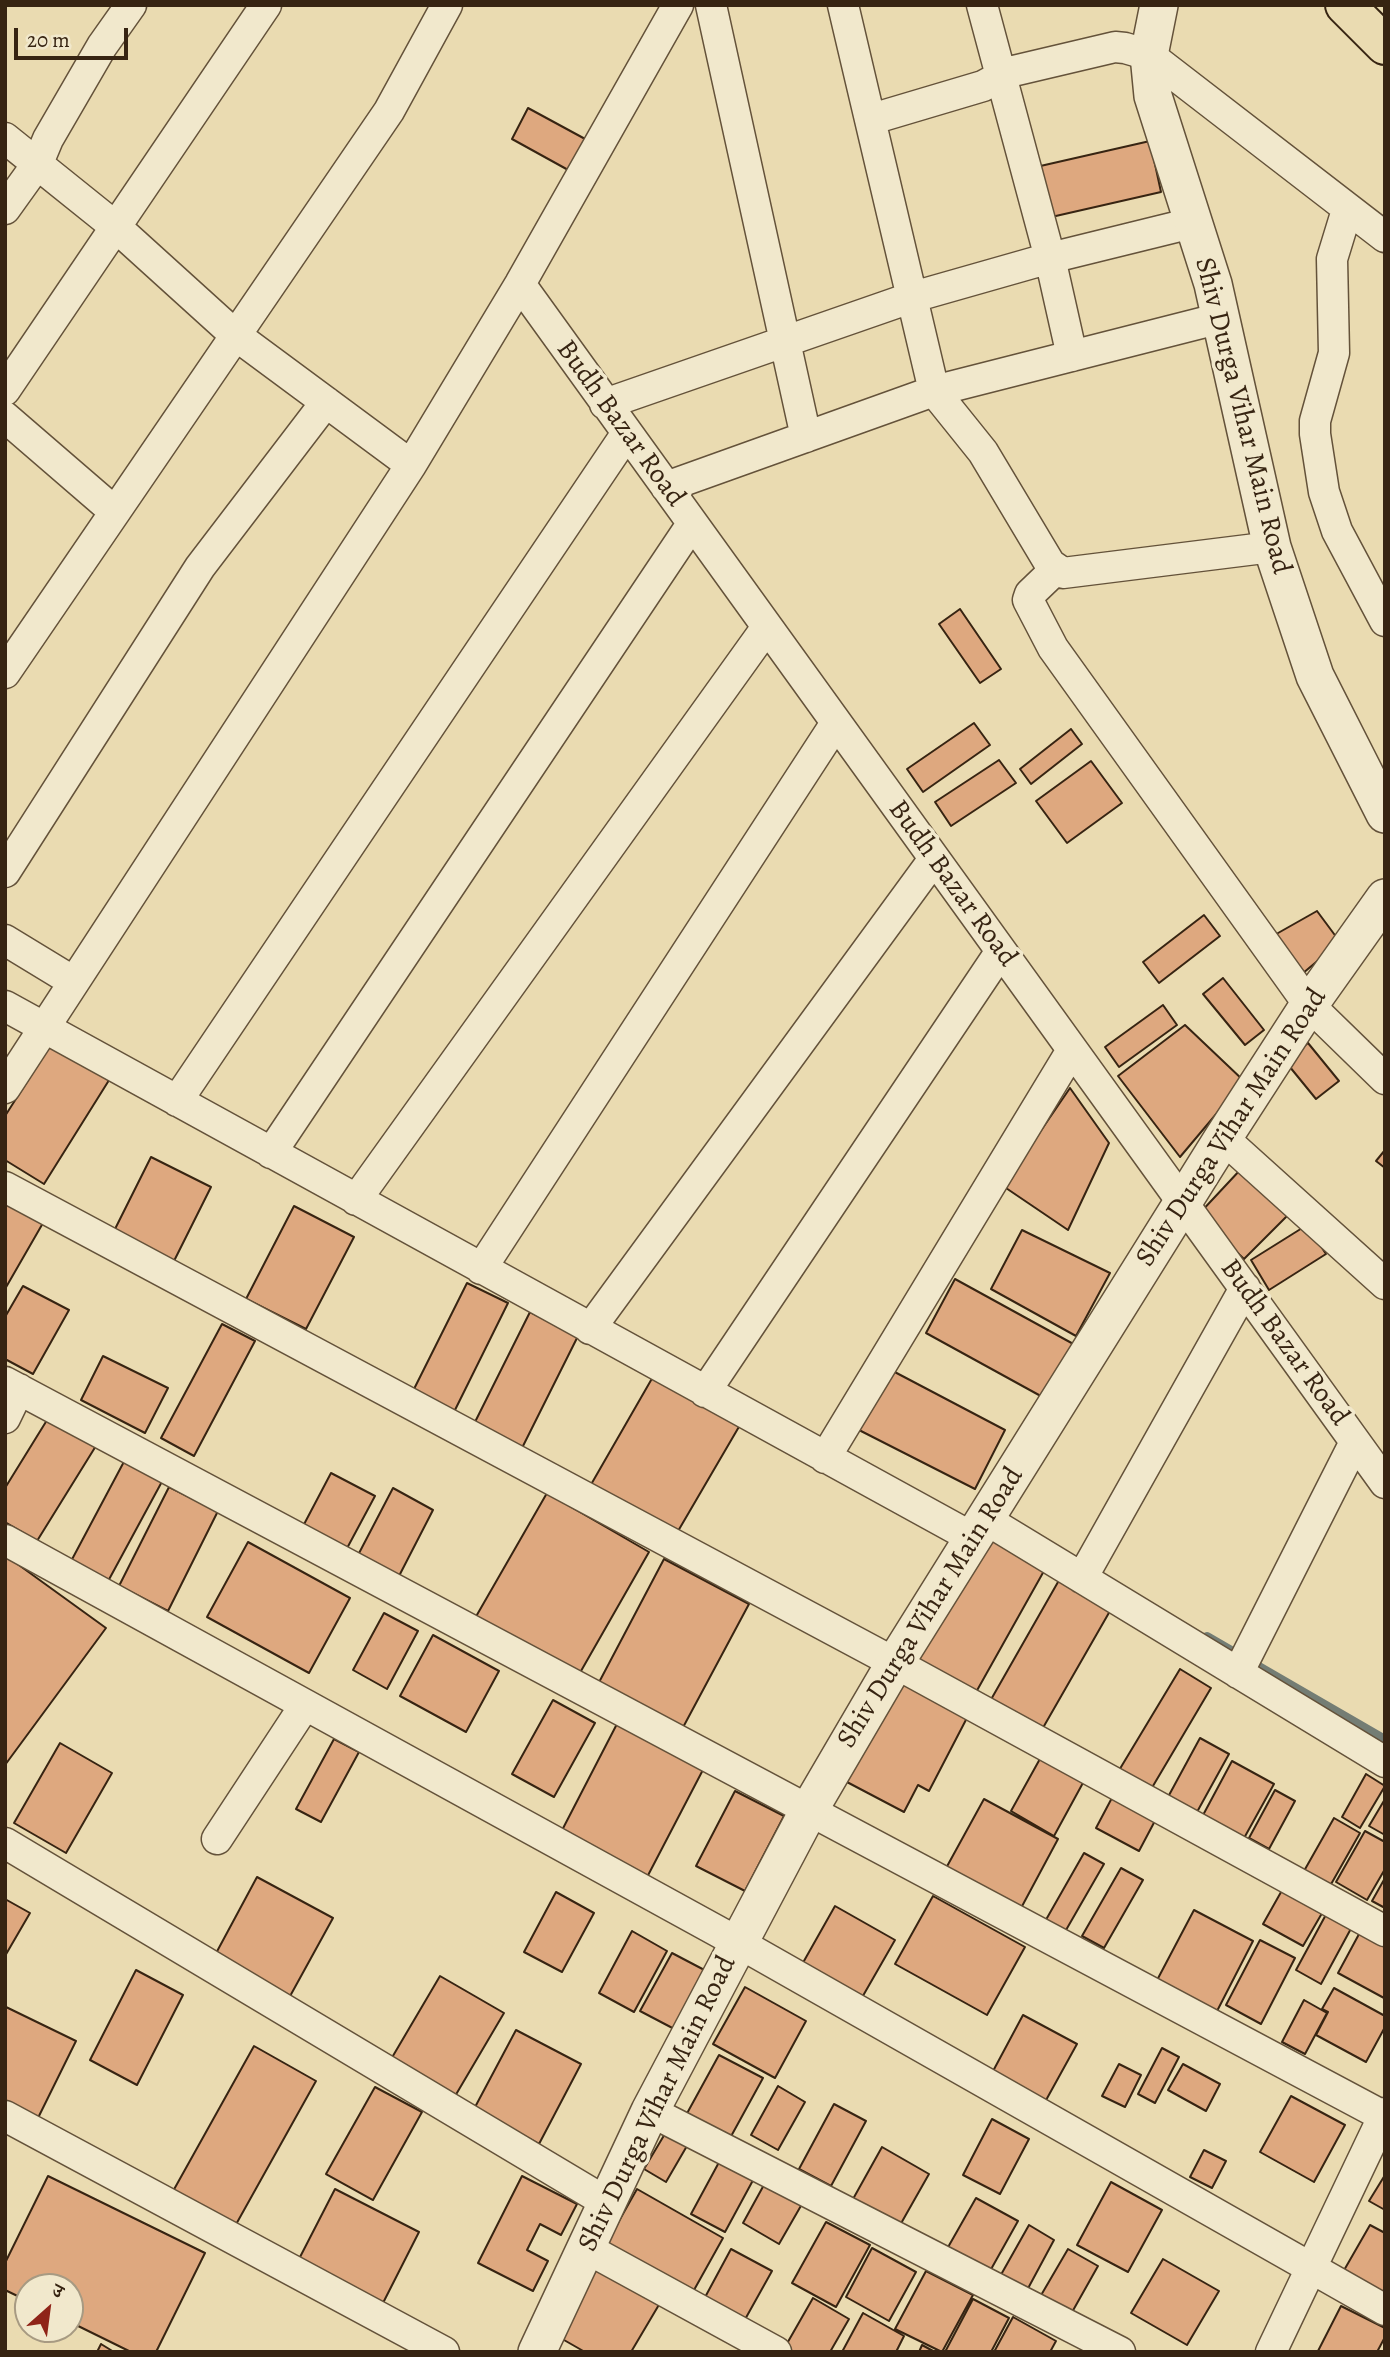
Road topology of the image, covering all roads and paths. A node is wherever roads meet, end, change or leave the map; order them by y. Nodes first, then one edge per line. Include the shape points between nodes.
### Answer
1 (131, 5) edge
2 (266, 5) edge
3 (447, 5) edge
4 (678, 5) edge
5 (711, 5) edge
6 (843, 5) edge
7 (982, 5) edge
8 (1159, 5) edge
9 (1345, 5) edge
10 (1385, 45) edge
11 (1149, 55) junction
12 (1000, 76) junction
13 (872, 119) junction
14 (5, 138) edge
15 (38, 163) junction
16 (5, 209) edge
17 (1347, 210) junction
18 (1192, 223) junction
19 (117, 228) junction
20 (1385, 237) edge
21 (1051, 258) junction
22 (520, 284) junction
23 (913, 297) junction
24 (1221, 318) junction
25 (234, 334) junction
26 (786, 340) junction
27 (1072, 356) junction
28 (5, 390) edge
29 (934, 391) junction
30 (326, 402) junction
31 (605, 404) junction
32 (5, 417) edge
33 (627, 433) junction
34 (806, 437) junction
35 (411, 465) junction
36 (666, 487) junction
37 (114, 512) junction
38 (692, 524) junction
39 (1272, 547) junction
40 (1055, 570) junction
41 (1385, 621) edge
42 (767, 627) junction
43 (5, 673) edge
44 (836, 723) junction
45 (1385, 814) edge
46 (934, 859) junction
47 (5, 872) edge
48 (1385, 898) edge
49 (5, 940) edge
50 (1001, 951) junction
51 (74, 982) junction
52 (1309, 1005) junction
53 (5, 1006) edge
54 (43, 1029) junction
55 (1072, 1050) junction
56 (1385, 1079) edge
57 (5, 1088) edge
58 (177, 1101) junction
59 (1223, 1138) junction
60 (271, 1153) junction
61 (5, 1187) edge
62 (356, 1200) junction
63 (1183, 1203) junction
64 (481, 1269) junction
65 (1385, 1284) edge
66 (1245, 1288) junction
67 (590, 1329) junction
68 (12, 1385) edge
69 (705, 1392) junction
70 (5, 1418) edge
71 (1355, 1442) junction
72 (825, 1458) junction
73 (1385, 1483) edge
74 (979, 1528) junction
75 (5, 1540) edge
76 (1087, 1569) junction
77 (895, 1663) junction
78 (1239, 1672) junction
79 (305, 1705) junction
80 (1385, 1762) edge
81 (808, 1810) junction
82 (217, 1839) dead end
83 (5, 1843) edge
84 (1385, 1931) edge
85 (739, 1943) junction
86 (650, 2111) junction
87 (1384, 2115) edge
88 (5, 2116) edge
89 (606, 2202) junction
90 (586, 2248) junction
91 (1311, 2270) junction
92 (1385, 2310) edge
93 (444, 2352) edge
94 (537, 2352) edge
95 (776, 2352) edge
96 (1120, 2352) edge
97 (1271, 2352) edge

1 - 15 street via 48,139
2 - 19 street
3 - 25 street via 389,111
4 - 22 street
5 - 26 street
6 - 13 street
7 - 12 street
8 - 11 street, Shiv Durga Vihar Main Road
9 - 10 main road
11 - 12 street via 1115,47
11 - 17 street
11 - 18 street, Shiv Durga Vihar Main Road via 1153,96
12 - 13 street via 984,86
12 - 21 street
13 - 23 street
14 - 15 street
15 - 16 street
15 - 19 street
17 - 20 street
17 - 41 street via 1332,259 1334,353 1315,434 1324,492 1337,531
18 - 21 street
18 - 24 street, Shiv Durga Vihar Main Road
19 - 25 street
19 - 28 street
21 - 23 street
21 - 27 street
22 - 31 street, Budh Bazar Road
22 - 35 street
23 - 26 street
23 - 29 street
24 - 27 street
24 - 39 street, Shiv Durga Vihar Main Road
25 - 30 street
25 - 37 street
26 - 31 street
26 - 34 street
27 - 29 street
29 - 34 street
29 - 40 street via 983,452
30 - 35 street
30 - 47 street via 200,567
31 - 33 street, Budh Bazar Road
32 - 37 street
33 - 36 street, Budh Bazar Road
33 - 58 street
34 - 36 street
35 - 51 street
36 - 38 street, Budh Bazar Road
37 - 43 street
38 - 42 street, Budh Bazar Road
38 - 60 street
39 - 40 street via 1063,573
39 - 45 street, Shiv Durga Vihar Main Road via 1315,676
40 - 52 street via 1028,600 1053,648
42 - 44 street, Budh Bazar Road
42 - 62 street
44 - 46 street, Budh Bazar Road
44 - 64 street
46 - 50 street, Budh Bazar Road
46 - 67 street
48 - 52 street, Shiv Durga Vihar Main Road
49 - 51 street
50 - 55 street, Budh Bazar Road
50 - 69 street
51 - 54 street
52 - 56 street
52 - 59 street, Shiv Durga Vihar Main Road
53 - 54 street
54 - 57 street
54 - 58 street
55 - 63 street, Budh Bazar Road
55 - 72 street
58 - 60 street
59 - 63 street, Shiv Durga Vihar Main Road
59 - 65 street
60 - 62 street
61 - 77 street
62 - 64 street
63 - 66 street, Budh Bazar Road
63 - 74 street, Shiv Durga Vihar Main Road
64 - 67 street
66 - 71 street, Budh Bazar Road
66 - 76 street
67 - 69 street
68 - 70 street
68 - 81 street
69 - 72 street
71 - 73 street, Budh Bazar Road
71 - 78 street
72 - 74 street
74 - 76 street
74 - 77 street, Shiv Durga Vihar Main Road
75 - 79 street
76 - 78 street
77 - 81 street, Shiv Durga Vihar Main Road
77 - 84 street
78 - 80 street
79 - 82 street
79 - 85 street
81 - 85 street, Shiv Durga Vihar Main Road
81 - 87 street
83 - 89 street
85 - 86 street, Shiv Durga Vihar Main Road
85 - 91 street
86 - 89 street, Shiv Durga Vihar Main Road
86 - 96 street
87 - 91 street
88 - 93 street
89 - 90 street, Shiv Durga Vihar Main Road
90 - 94 street, Shiv Durga Vihar Main Road
90 - 95 street
91 - 92 street
91 - 97 street

